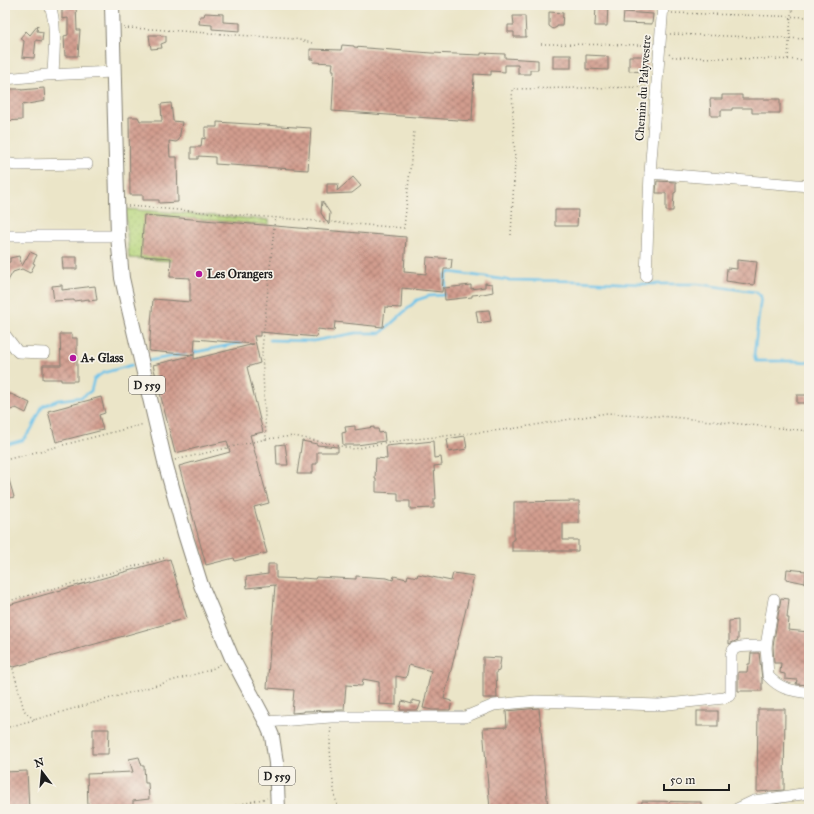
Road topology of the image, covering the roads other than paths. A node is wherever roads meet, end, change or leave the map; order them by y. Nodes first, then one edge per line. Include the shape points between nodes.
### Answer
1 (50, 5) edge
2 (112, 5) edge
3 (666, 9) edge
4 (114, 72) junction
5 (53, 74) junction
6 (5, 79) edge
7 (5, 164) edge
8 (87, 164) dead end
9 (650, 173) junction
10 (809, 186) edge
11 (5, 236) edge
12 (118, 236) junction
13 (646, 276) dead end
14 (5, 335) edge
15 (45, 353) dead end
16 (774, 599) dead end
17 (766, 646) junction
18 (809, 693) edge
19 (266, 722) junction
20 (809, 793) edge
21 (278, 802) edge
22 (739, 808) edge

1 - 5 street via 55,28
2 - 4 main road, D 559
3 - 9 street, Chemin du Palyvestre
4 - 5 street
4 - 12 main road, D 559
5 - 6 street
7 - 8 street
9 - 10 street
9 - 13 street, Chemin du Palyvestre
11 - 12 street
12 - 19 main road, D 559 via 122,278 165,462 185,534 201,585 232,658
14 - 15 street via 18,352
16 - 17 street
17 - 18 street via 768,676 786,690
17 - 19 street via 735,648 732,651 731,693 724,698 659,704 536,702 494,705 465,717 332,717
19 - 21 main road, D 559 via 274,744
20 - 22 street via 754,802

